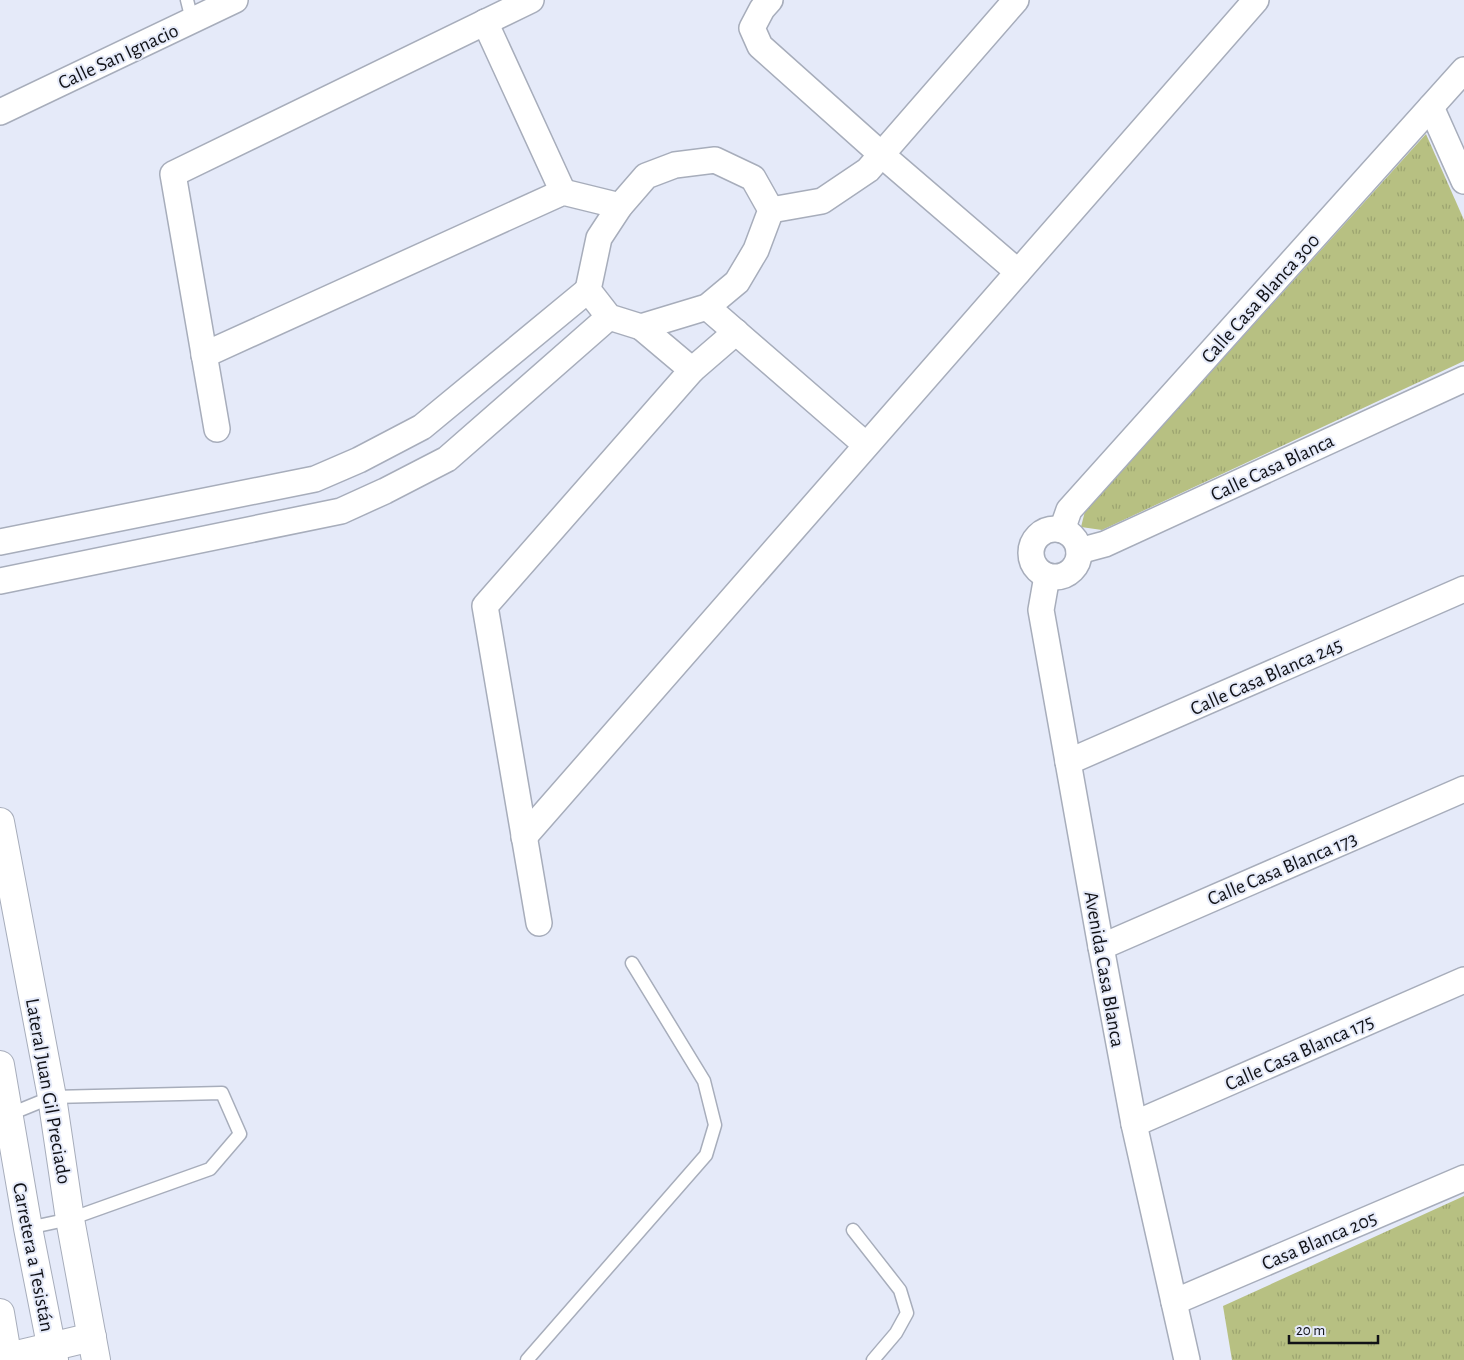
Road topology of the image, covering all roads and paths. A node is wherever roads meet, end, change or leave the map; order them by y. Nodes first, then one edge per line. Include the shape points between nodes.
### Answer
1 (235, 0) edge
2 (531, 0) edge
3 (770, 0) edge
4 (1016, 0) edge
5 (1256, 0) edge
6 (190, 10) edge
7 (485, 22) junction
8 (1464, 70) edge
9 (1431, 107) junction
10 (0, 112) edge
11 (882, 155) junction
12 (1464, 181) edge
13 (563, 192) junction
14 (620, 206) junction
15 (771, 210) junction
16 (1018, 272) junction
17 (588, 290) junction
18 (707, 307) junction
19 (609, 318) junction
20 (641, 327) junction
21 (736, 332) junction
22 (204, 355) junction
23 (692, 370) junction
24 (1464, 379) edge
25 (217, 429) dead end
26 (866, 445) junction
27 (1062, 530) junction
28 (0, 542) edge
29 (1079, 551) junction
30 (1047, 576) junction
31 (0, 581) edge
32 (1464, 590) edge
33 (1068, 762) junction
34 (1464, 789) edge
35 (0, 822) edge
36 (524, 837) junction
37 (539, 923) dead end
38 (1100, 947) junction
39 (632, 962) dead end
40 (1464, 980) edge
41 (0, 1065) edge
42 (52, 1097) junction
43 (8, 1115) junction
44 (1134, 1124) junction
45 (1464, 1178) edge
46 (70, 1219) junction
47 (28, 1228) junction
48 (853, 1230) dead end
49 (1174, 1302) junction
50 (0, 1313) edge
51 (94, 1348) edge
52 (53, 1353) edge
53 (5, 1359) edge
54 (527, 1360) edge
55 (873, 1360) edge
56 (1187, 1360) edge

1 - 6 street, Calle San Ignacio
2 - 7 street
3 - 11 street via 752,28 760,46
4 - 11 street
5 - 16 street
6 - 10 street, Calle San Ignacio
7 - 13 street
7 - 22 street via 173,174
8 - 9 street, Calle Casa Blanca 300
9 - 12 street
9 - 27 street, Calle Casa Blanca 300 via 1069,510
11 - 15 street via 868,170 822,202
11 - 16 street
13 - 14 street
13 - 22 street
14 - 15 street via 646,176 675,165 715,160 753,178
14 - 17 street via 599,238
15 - 18 street via 756,250 737,282
16 - 26 street
17 - 19 street
17 - 28 street via 422,427 316,479
18 - 20 street
18 - 21 street
19 - 20 street
19 - 31 street via 447,459 341,511
20 - 23 street
21 - 23 street
21 - 26 street
22 - 25 street
23 - 36 street via 485,606
24 - 29 street, Calle Casa Blanca via 1105,544
26 - 36 street
27 - 29 street via 1076,542
27 - 30 street via 1043,532 1032,546 1033,564
29 - 30 street via 1078,561 1066,575 1057,578
30 - 33 street, Avenida Casa Blanca via 1041,610
32 - 33 street, Calle Casa Blanca 245
33 - 38 street, Avenida Casa Blanca
34 - 38 street, Calle Casa Blanca 173
35 - 42 main road, Lateral Juan Gil Preciado
36 - 37 street
38 - 44 street, Avenida Casa Blanca
39 - 54 lane via 704,1081 715,1125 706,1155
40 - 44 street, Calle Casa Blanca 175
41 - 43 main road, Carretera a Tesistán
42 - 43 lane
42 - 46 main road, Lateral Juan Gil Preciado
42 - 46 lane via 222,1093 240,1134 210,1169
43 - 47 main road, Carretera a Tesistán
44 - 49 street, Avenida Casa Blanca
45 - 49 street, Casa Blanca 205
46 - 47 lane
46 - 51 main road, Lateral Juan Gil Preciado
47 - 52 main road, Carretera a Tesistán
48 - 55 lane via 900,1290 907,1313 896,1333
49 - 56 street, Avenida Casa Blanca
50 - 53 main road
51 - 52 main road
52 - 53 main road

